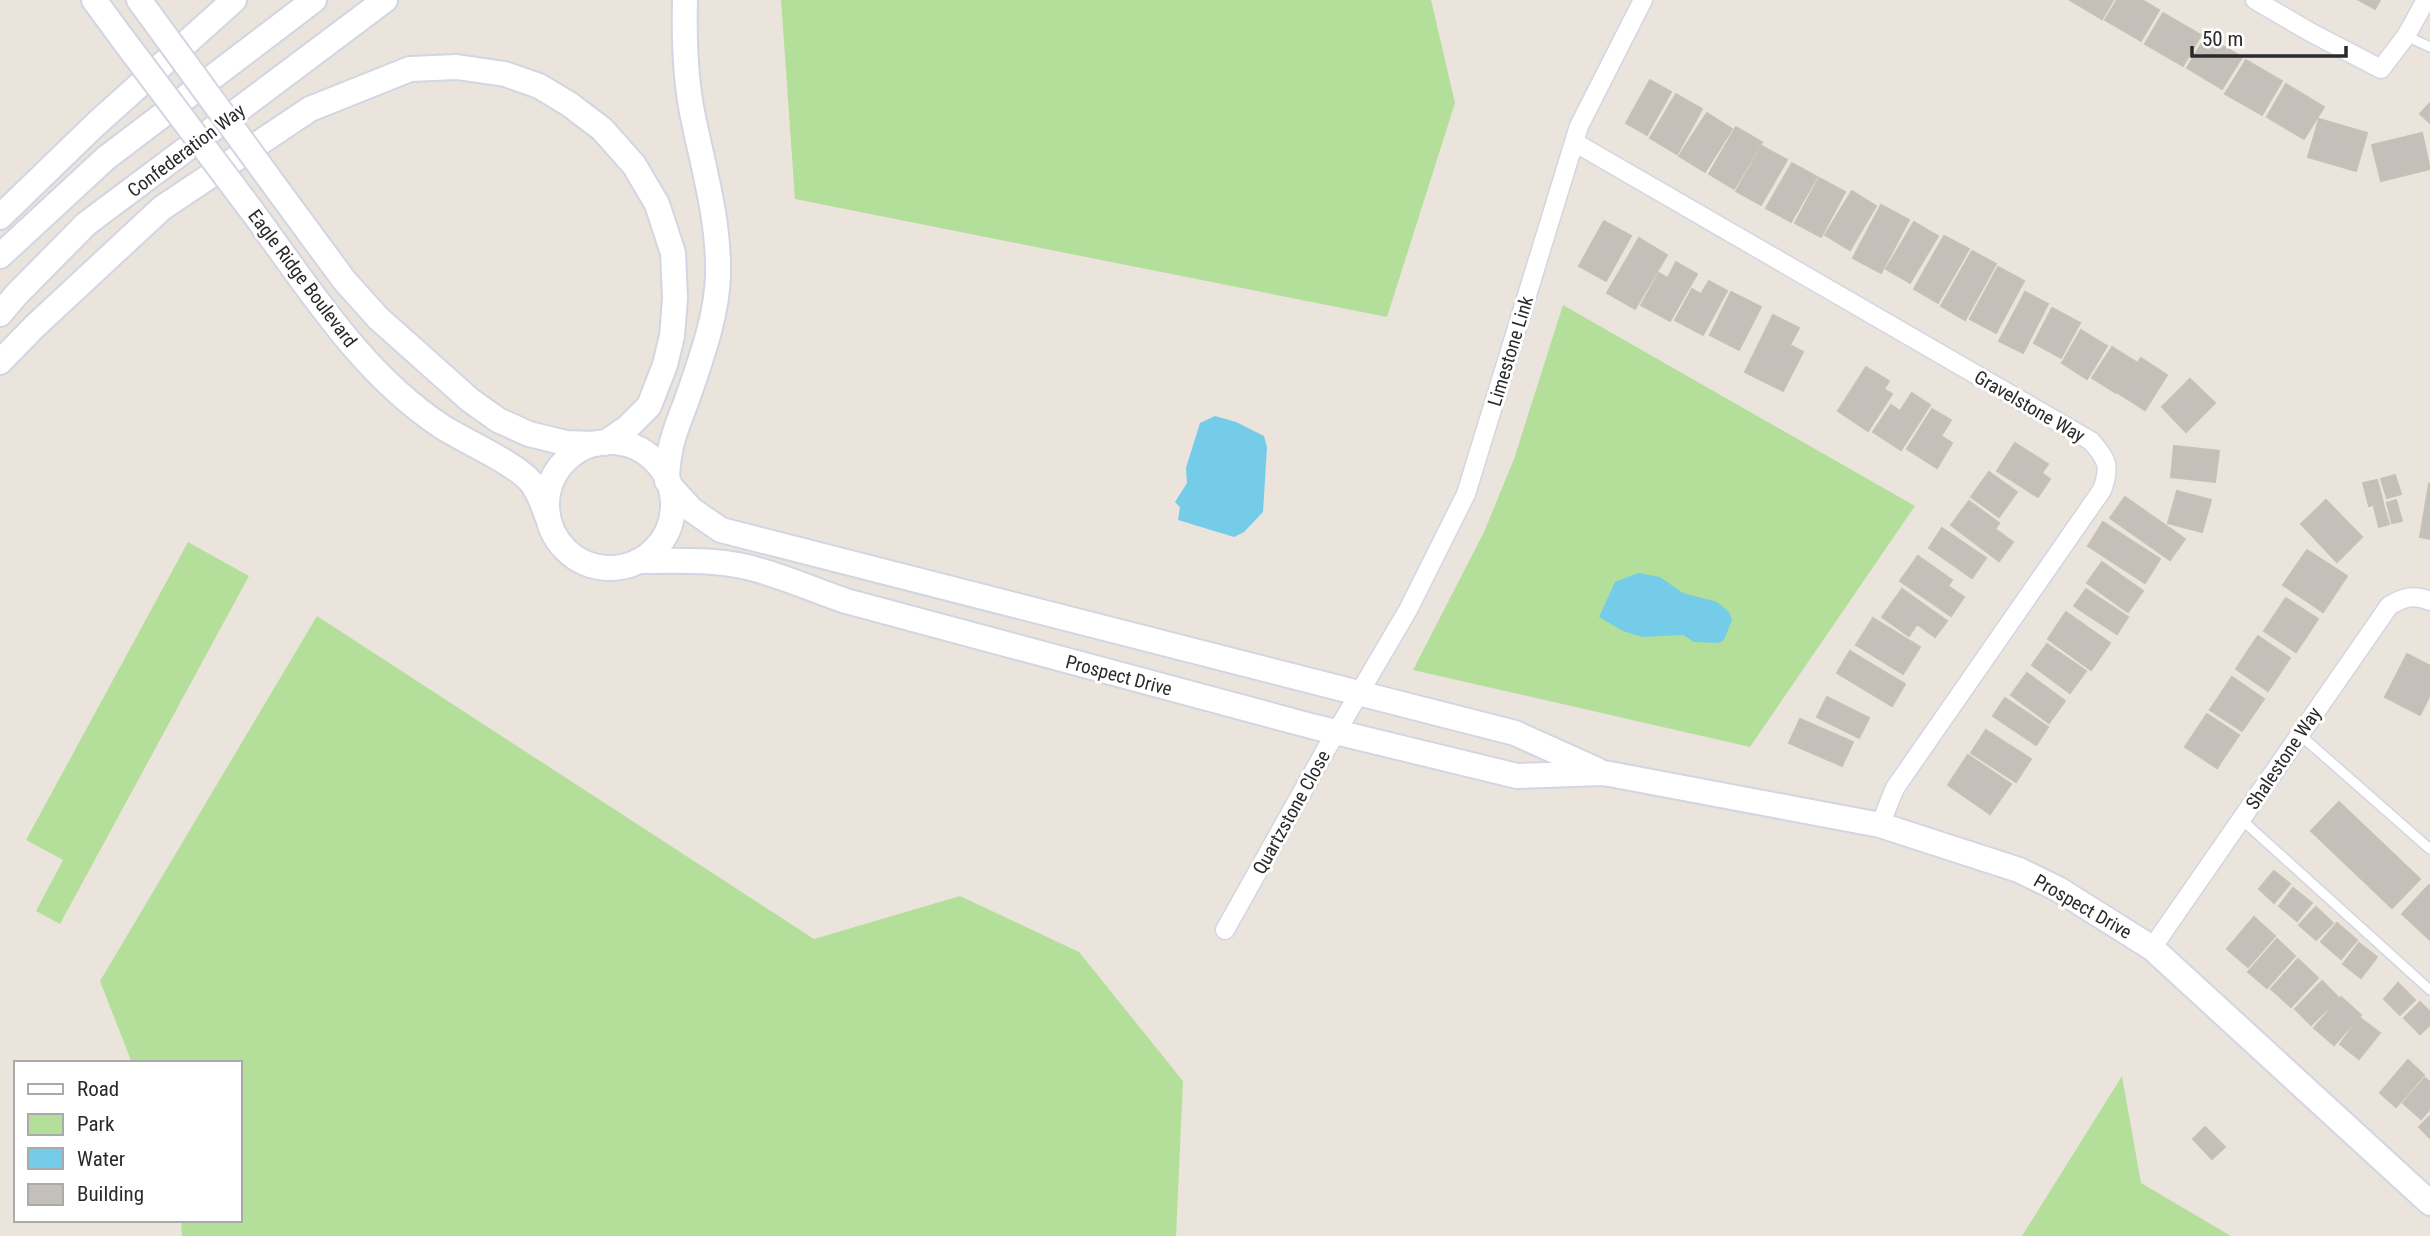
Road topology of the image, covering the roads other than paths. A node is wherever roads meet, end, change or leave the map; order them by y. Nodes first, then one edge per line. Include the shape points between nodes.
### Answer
1 (94, 0) edge
2 (234, 0) edge
3 (314, 0) edge
4 (385, 0) edge
5 (685, 0) edge
6 (1643, 0) edge
7 (2255, 0) edge
8 (2426, 0) edge
9 (144, 7) edge
10 (2406, 36) junction
11 (2430, 47) edge
12 (1574, 142) junction
13 (0, 217) edge
14 (0, 256) edge
15 (0, 314) edge
16 (0, 362) edge
17 (600, 443) junction
18 (668, 483) junction
19 (547, 516) junction
20 (638, 561) junction
21 (2430, 601) edge
22 (1359, 694) junction
23 (1337, 732) junction
24 (2299, 734) junction
25 (1604, 774) junction
26 (2242, 820) junction
27 (1880, 825) junction
28 (2430, 849) edge
29 (1225, 930) dead end
30 (2152, 948) junction
31 (2430, 990) edge
32 (2430, 1203) edge

1 - 19 street, Eagle Ridge Boulevard, bridge via 351,344 409,403 529,480
2 - 13 street
3 - 14 street via 106,158
4 - 15 street, Confederation Way via 86,224
5 - 18 street via 684,46 692,114 717,233 718,277 705,345 669,446
6 - 12 street, Limestone Link
7 - 10 street via 2381,69
8 - 10 street
9 - 17 street, Eagle Ridge Boulevard, bridge via 344,281 378,318 498,420 528,434 566,443
10 - 11 lane
12 - 22 street, Limestone Link via 1466,494 1408,610
12 - 27 street, Gravelstone Way via 2091,441 2106,462 2108,475 2102,490 1895,788
16 - 17 street via 162,208 310,109 410,69 457,67 505,74 539,86 569,104 602,129 634,165 657,204 673,253 672,336 649,406 627,428
17 - 18 street via 615,442 649,456
17 - 19 street via 563,462 547,496
18 - 20 street via 673,505 670,523 662,540
18 - 22 street, Prospect Drive via 692,510 721,530
19 - 20 street via 564,550 579,561 616,568
20 - 23 street, Prospect Drive via 745,566 846,601
21 - 24 street, Shalestone Way via 2417,595 2389,606
22 - 23 street, Quartzstone Close
22 - 25 street, Prospect Drive via 1515,733
23 - 25 street, Prospect Drive via 1517,776
23 - 29 street, Quartzstone Close
24 - 26 street, Shalestone Way
24 - 28 lane
25 - 27 street, Prospect Drive
26 - 30 street, Shalestone Way
26 - 31 lane
27 - 30 street, Prospect Drive via 2019,870
30 - 32 street, Prospect Drive

